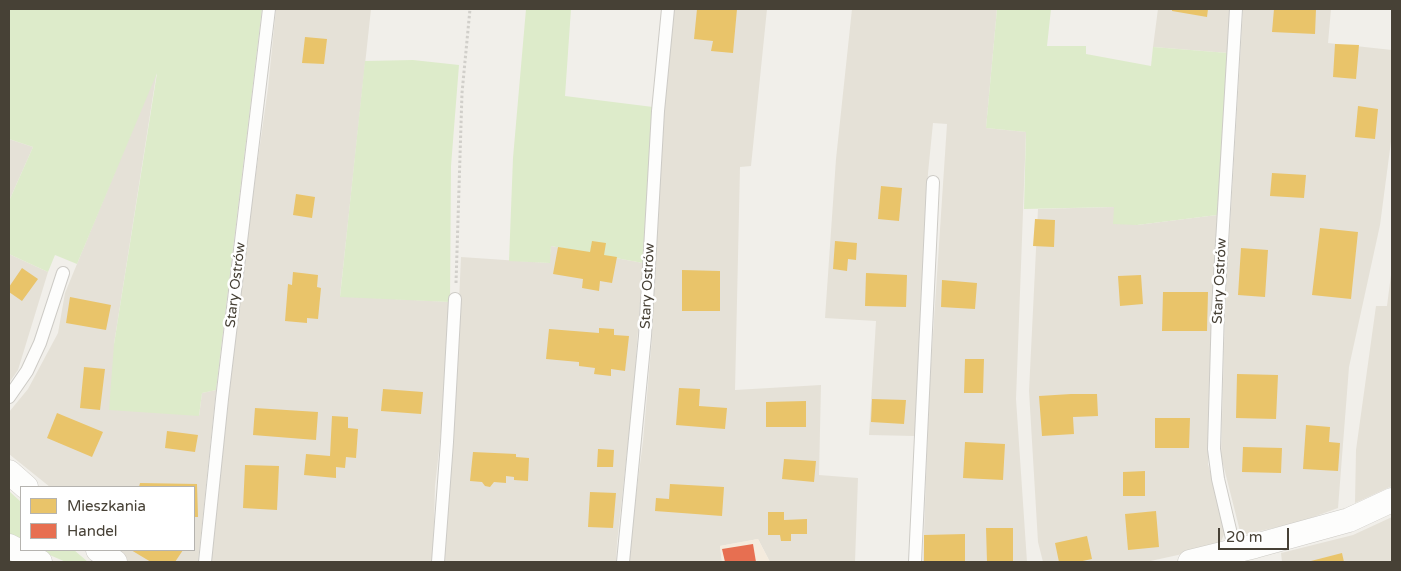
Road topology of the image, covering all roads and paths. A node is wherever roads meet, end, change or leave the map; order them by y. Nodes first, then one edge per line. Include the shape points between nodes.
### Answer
1 (269, 9) edge
2 (470, 9) edge
3 (668, 9) edge
4 (1236, 9) edge
5 (932, 182) dead end
6 (63, 273) dead end
7 (455, 300) joint
8 (9, 397) edge
9 (9, 472) edge
10 (25, 486) edge
11 (1392, 500) edge
12 (9, 546) edge
13 (99, 551) edge
14 (1235, 551) junction
15 (40, 562) edge
16 (114, 562) edge
17 (205, 562) edge
18 (438, 562) edge
19 (623, 562) edge
20 (915, 562) edge
21 (1190, 562) edge

1 - 17 lane, Stary Ostrów
2 - 7 path via 462,93
3 - 19 lane, Stary Ostrów via 658,111 645,336
4 - 14 lane, Stary Ostrów via 1218,309 1214,449
5 - 20 lane
6 - 8 lane via 40,342 27,371
7 - 18 lane
9 - 10 street
11 - 14 street via 1349,520
12 - 15 street
13 - 16 street
14 - 21 street

